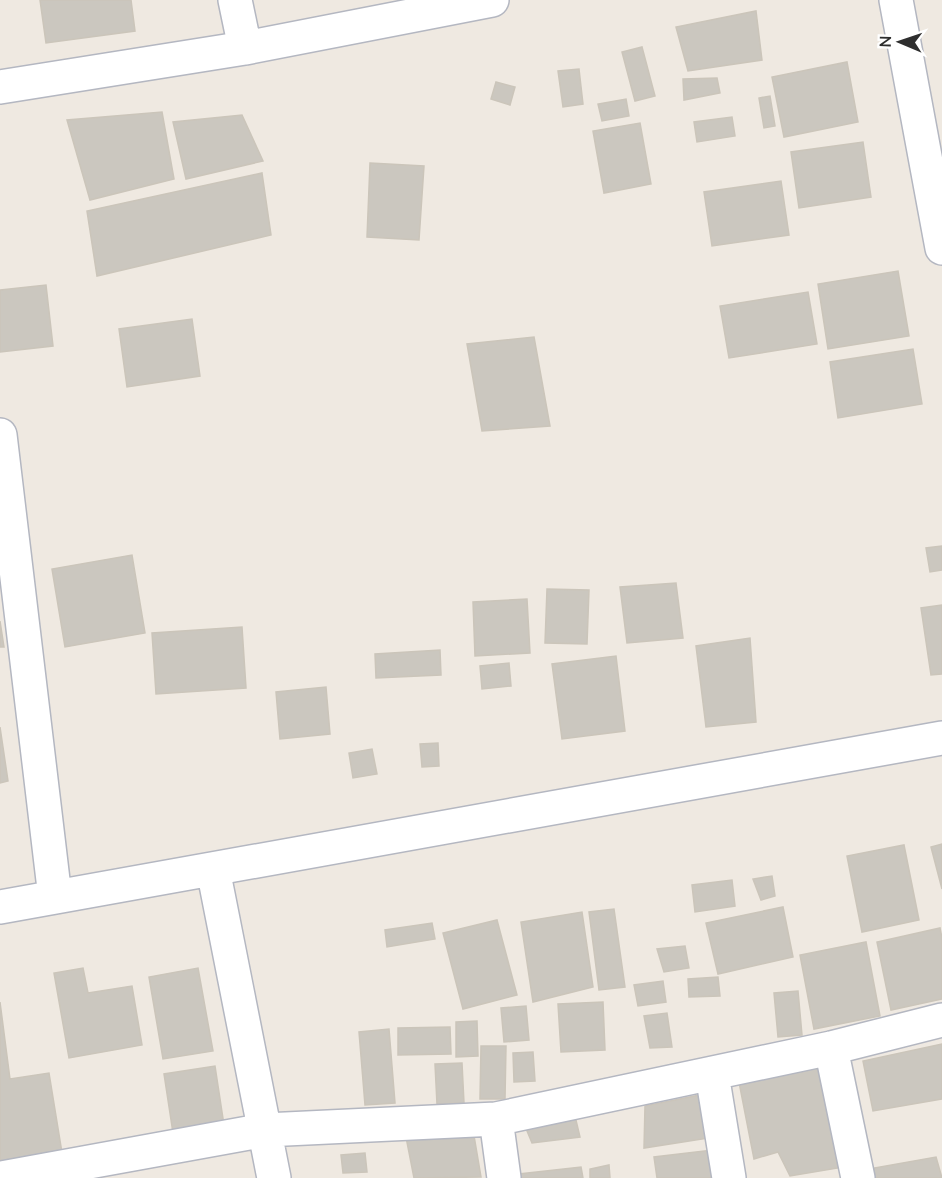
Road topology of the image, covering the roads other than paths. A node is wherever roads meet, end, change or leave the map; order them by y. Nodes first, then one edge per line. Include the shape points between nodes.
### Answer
1 (235, 0) edge
2 (492, 0) edge
3 (896, 0) edge
4 (244, 48) junction
5 (0, 87) edge
6 (930, 117) edge
7 (942, 248) edge
8 (0, 435) edge
9 (14, 665) edge
10 (942, 738) edge
11 (213, 869) junction
12 (55, 897) junction
13 (0, 907) edge
14 (942, 1020) edge
15 (831, 1048) junction
16 (712, 1074) junction
17 (496, 1119) junction
18 (265, 1130) junction
19 (66, 1172) edge
20 (1, 1178) edge
21 (274, 1178) edge
22 (504, 1178) edge
23 (729, 1178) edge
24 (858, 1178) edge

1 - 4 street
2 - 4 street
3 - 6 street
4 - 5 street
6 - 7 street
8 - 9 street
9 - 12 street
10 - 11 street
11 - 12 street
11 - 18 street
12 - 13 street
14 - 15 street
15 - 16 street
15 - 24 street
16 - 17 street
16 - 23 street
17 - 18 street
17 - 22 street
18 - 19 street
18 - 21 street
19 - 20 street

